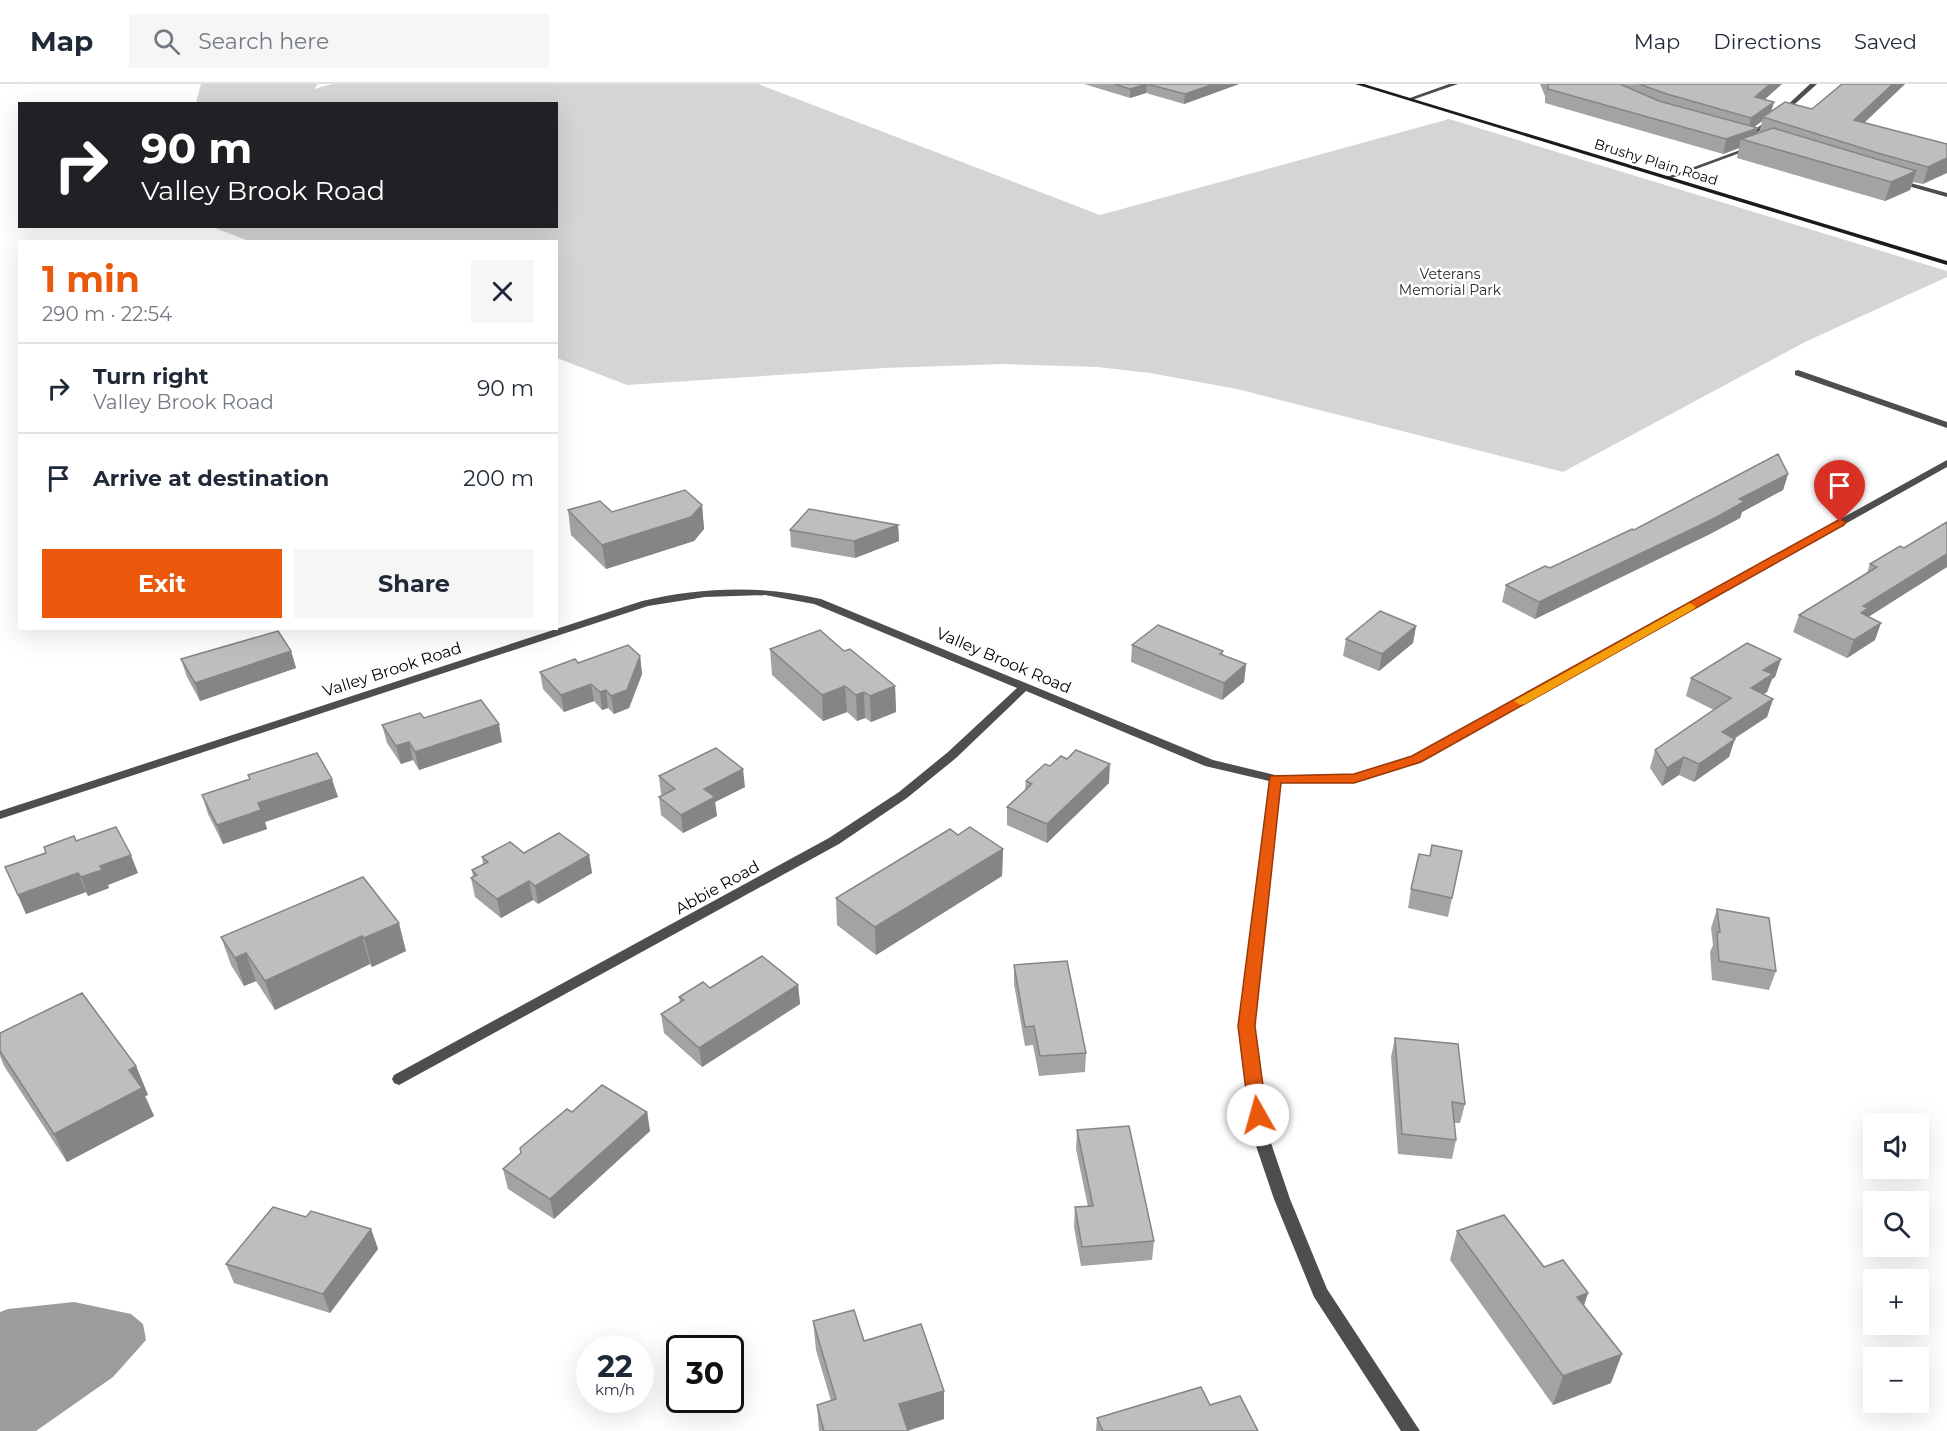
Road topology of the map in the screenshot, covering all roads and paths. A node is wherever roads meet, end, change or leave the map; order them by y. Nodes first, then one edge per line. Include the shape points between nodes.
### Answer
1 (1358, 84) edge
2 (1455, 84) edge
3 (1814, 84) edge
4 (1410, 99) junction
5 (1739, 133) edge
6 (1749, 136) junction
7 (1883, 177) edge
8 (1666, 178) junction
9 (1947, 195) edge
10 (1947, 263) edge
11 (1798, 373) dead end
12 (1947, 426) edge
13 (1947, 463) edge
14 (1024, 686) junction
15 (1275, 779) junction
16 (0, 815) edge
17 (399, 1079) dead end
18 (1411, 1431) edge

1 - 4 main road, Brushy Plain Road
2 - 4 street
3 - 6 street
4 - 8 main road, Brushy Plain Road
5 - 6 street
6 - 8 street via 1757,142
7 - 9 street
8 - 10 main road, Brushy Plain Road
11 - 12 street
13 - 15 street, Valley Brook Road via 1416,759 1354,779
14 - 15 street, Valley Brook Road via 1209,763
14 - 16 street, Valley Brook Road via 817,601 765,592 705,594 646,603
14 - 17 street, Abbie Road via 952,755 903,795 834,841
15 - 18 street via 1246,1026 1261,1137 1320,1293

